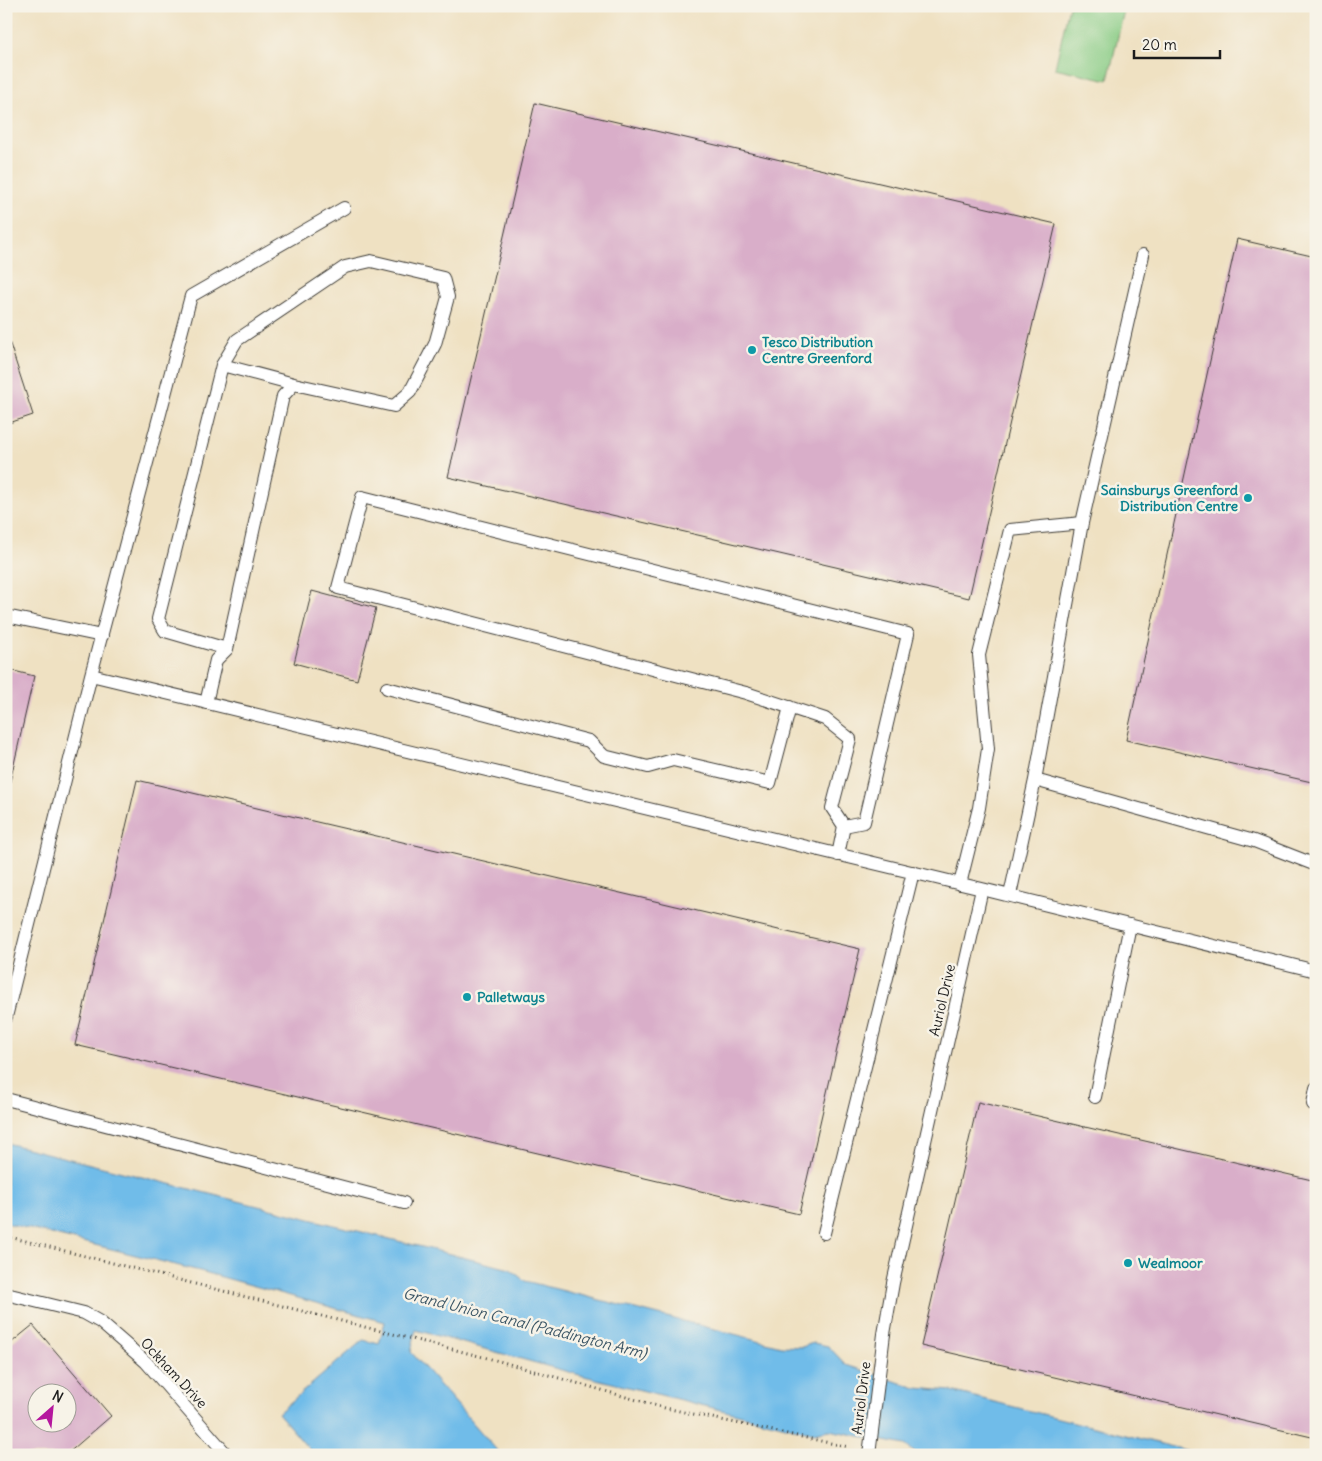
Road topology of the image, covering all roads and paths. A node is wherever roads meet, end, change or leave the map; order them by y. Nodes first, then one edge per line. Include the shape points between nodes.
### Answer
1 (344, 208) dead end
2 (1143, 255) dead end
3 (222, 365) junction
4 (294, 384) junction
5 (1082, 523) junction
6 (6, 616) edge
7 (102, 636) junction
8 (228, 648) junction
9 (91, 675) junction
10 (388, 688) dead end
11 (206, 702) junction
12 (790, 707) junction
13 (1035, 780) junction
14 (844, 826) junction
15 (838, 855) junction
16 (1316, 865) edge
17 (914, 872) junction
18 (960, 884) junction
19 (982, 889) junction
20 (1010, 895) junction
21 (1130, 925) junction
22 (1316, 971) edge
23 (6, 1017) edge
24 (1316, 1088) edge
25 (1095, 1097) dead end
26 (6, 1099) edge
27 (1313, 1104) dead end
28 (404, 1203) dead end
29 (824, 1233) dead end
30 (6, 1236) edge
31 (6, 1294) edge
32 (855, 1448) dead end
33 (227, 1455) edge
34 (869, 1455) edge

1 - 7 lane via 191,296
2 - 5 lane
3 - 4 lane
3 - 4 lane via 237,340 345,267 372,260 443,278 448,297 434,344 410,392 394,406
3 - 8 lane via 158,618 165,632
4 - 8 lane via 283,396
5 - 13 lane
5 - 18 lane via 1010,530 980,655 988,749 979,808
6 - 7 lane
7 - 9 lane
8 - 11 lane via 216,660
9 - 11 lane
9 - 23 lane
10 - 12 lane via 589,741 604,756 630,763 648,767 674,760 770,783
11 - 15 lane
12 - 14 lane via 825,719 850,738 832,808
12 - 14 lane via 338,588 362,497 908,634 864,822
13 - 16 lane via 1254,841
13 - 20 lane
14 - 15 lane
15 - 17 lane
17 - 18 lane
17 - 29 lane
18 - 19 lane
19 - 20 lane
19 - 34 lane, Auriol Drive, bridge via 884,1334
20 - 21 lane
21 - 22 lane
21 - 25 lane
24 - 27 lane
26 - 28 lane
30 - 32 path via 499,1361 665,1408
31 - 33 lane, Ockham Drive via 84,1313 100,1322 146,1362

